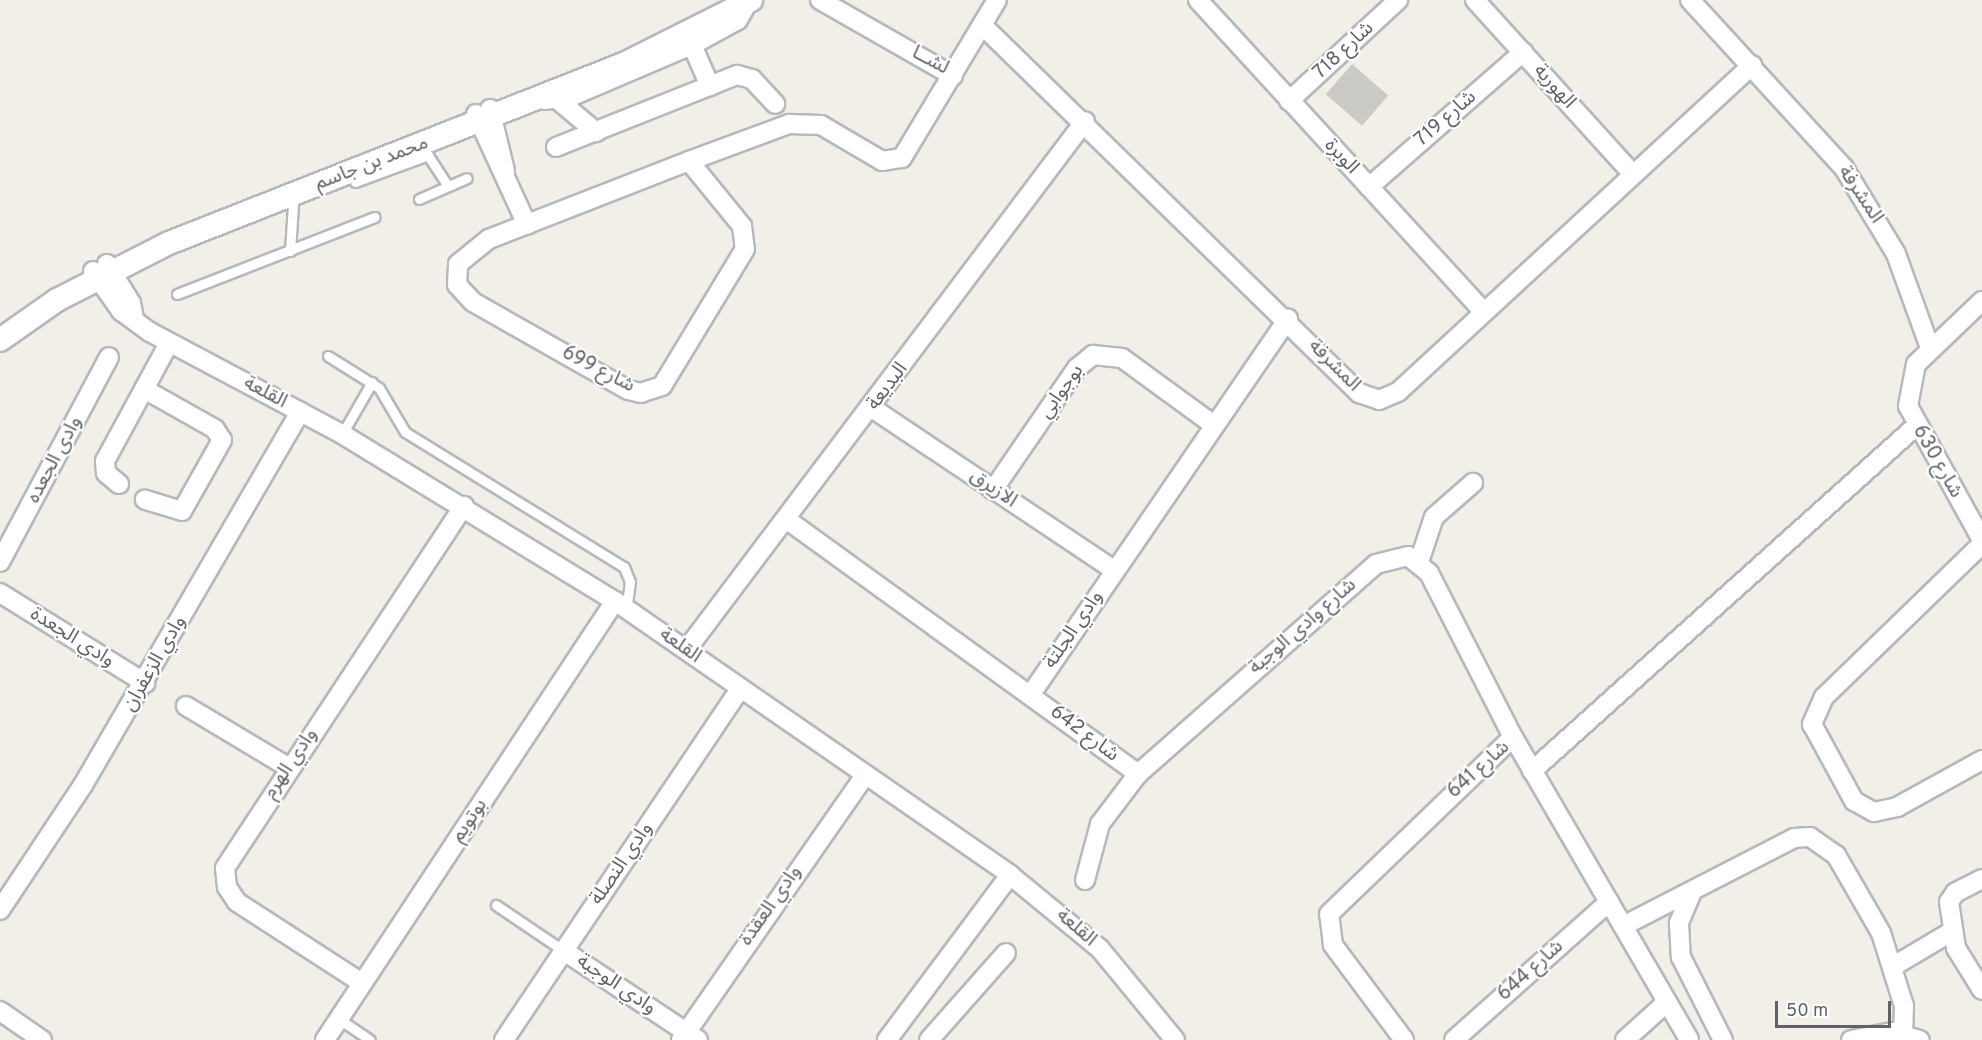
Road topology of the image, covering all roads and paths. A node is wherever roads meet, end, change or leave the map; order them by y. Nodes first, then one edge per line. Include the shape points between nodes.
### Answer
1 (997, 0) edge
2 (1198, 0) edge
3 (1398, 0) edge
4 (1475, 0) edge
5 (1690, 0) edge
6 (743, 1) edge
7 (833, 2) edge
8 (982, 25) junction
9 (692, 45) junction
10 (1522, 52) junction
11 (1752, 65) junction
12 (953, 76) junction
13 (710, 86) junction
14 (549, 99) junction
15 (1289, 101) junction
16 (774, 104) dead end
17 (484, 116) junction
18 (1085, 121) junction
19 (596, 132) junction
20 (556, 147) dead end
21 (425, 150) junction
22 (688, 161) junction
23 (1634, 174) junction
24 (467, 178) dead end
25 (448, 186) junction
26 (1369, 187) junction
27 (419, 199) dead end
28 (293, 204) junction
29 (374, 217) dead end
30 (526, 225) junction
31 (169, 243) junction
32 (290, 251) junction
33 (102, 271) junction
34 (177, 294) dead end
35 (1982, 301) edge
36 (1484, 312) junction
37 (1288, 319) junction
38 (0, 327) edge
39 (0, 340) edge
40 (170, 343) junction
41 (1930, 348) junction
42 (327, 356) dead end
43 (109, 357) dead end
44 (372, 382) junction
45 (144, 389) junction
46 (872, 408) junction
47 (300, 412) junction
48 (1214, 425) junction
49 (1915, 427) junction
50 (342, 434) junction
51 (1473, 483) dead end
52 (119, 484) dead end
53 (993, 490) junction
54 (145, 500) dead end
55 (464, 506) junction
56 (786, 519) junction
57 (1982, 542) edge
58 (0, 562) edge
59 (1419, 562) junction
60 (1114, 570) junction
61 (0, 593) edge
62 (620, 605) junction
63 (687, 649) junction
64 (145, 683) junction
65 (740, 689) junction
66 (1031, 694) junction
67 (186, 706) dead end
68 (1513, 737) junction
69 (1982, 760) edge
70 (288, 767) junction
71 (1532, 771) junction
72 (1138, 774) junction
73 (865, 775) junction
74 (1010, 875) junction
75 (1982, 879) edge
76 (1085, 880) dead end
77 (1692, 892) junction
78 (1608, 902) junction
79 (496, 905) dead end
80 (0, 910) edge
81 (1623, 926) junction
82 (1951, 932) junction
83 (564, 951) junction
84 (1006, 953) dead end
85 (1892, 968) junction
86 (362, 983) junction
87 (1982, 990) edge
88 (1667, 1002) junction
89 (0, 1011) edge
90 (339, 1019) junction
91 (1904, 1032) junction
92 (688, 1037) edge
93 (42, 1040) edge
94 (325, 1040) edge
95 (370, 1040) edge
96 (504, 1040) edge
97 (887, 1040) edge
98 (929, 1040) edge
99 (1175, 1040) edge
100 (1404, 1040) edge
101 (1454, 1040) edge
102 (1625, 1040) edge
103 (1689, 1040) edge
104 (1724, 1040) edge
105 (1851, 1040) edge
106 (1920, 1040) edge

1 - 8 street, لشــا
2 - 15 street, الوبرة
3 - 15 street, شارع 718
4 - 10 street, الهورية
5 - 11 street, المشرفة
6 - 9 street via 738,20
6 - 14 street, محمد بن جاسم
6 - 17 street, محمد بن جاسم
7 - 12 street, لشــا
8 - 12 street, لشــا
8 - 18 street, المشرفة
9 - 13 street
9 - 14 street
10 - 23 street, الهورية
10 - 26 street, شارع 719
11 - 23 street, المشرفة
11 - 41 street, المشرفة via 1844,168 1872,210 1916,300
12 - 22 street, شارع 699 via 910,151 892,161 871,156 821,125 801,121
13 - 16 street via 745,76
13 - 19 street
14 - 17 street, محمد بن جاسم
14 - 19 street
15 - 26 street, الوبرة
17 - 21 street, محمد بن جاسم
17 - 30 street
17 - 33 street, محمد بن جاسم via 201,219
18 - 37 street, المشرفة
18 - 46 street, البديعة
19 - 20 street
21 - 25 lane
21 - 28 lane
21 - 31 street, محمد بن جاسم
22 - 30 street, شارع 699
22 - 30 street, شارع 699 via 742,226 745,249 671,376 652,391 628,390 463,293 456,274 465,255
23 - 36 street, المشرفة
24 - 25 lane
25 - 27 lane
26 - 36 street, الوبرة
28 - 31 lane via 202,242
28 - 32 lane
29 - 32 lane
31 - 33 street, محمد بن جاسم
32 - 34 lane
33 - 38 street, محمد بن جاسم
33 - 39 street, محمد بن جاسم
33 - 40 street, القلعة via 121,311
35 - 41 street, شارع 630
36 - 37 street, المشرفة via 1398,392 1379,400 1359,393
37 - 48 street, وادي الجلتة
40 - 45 street
40 - 47 street, القلعة
41 - 49 street, شارع 630 via 1909,384
42 - 44 lane
43 - 58 street, وادى الجعده
44 - 50 lane
44 - 62 lane via 405,432 624,567 630,582
45 - 52 street via 105,461 106,473
45 - 54 street via 215,429 222,440 182,511
46 - 53 street, الازيرق
46 - 56 street, البديعة
47 - 50 street, القلعة
47 - 64 street, وادي الزعفران
48 - 53 street, بوجوابي via 1122,358 1093,355 1077,368
48 - 60 street, وادي الجلتة
49 - 57 street, شارع 630
49 - 71 street
50 - 55 street, القلعة
51 - 59 street via 1434,518
53 - 60 street, الازيرق
55 - 62 street, القلعة
55 - 70 street, وادي الهرم
56 - 63 street, البديعة
56 - 66 street
57 - 69 street via 1824,697 1812,723 1854,801 1874,812 1897,807
59 - 68 street
59 - 72 street, شارع وادي الوجبة via 1397,555 1376,564
60 - 66 street, وادي الجلتة
61 - 64 street, وادي الجعدة
62 - 63 street, القلعة
62 - 86 street, بوتويم
63 - 65 street, القلعة
64 - 80 street, وادي الزعفران
65 - 73 street, القلعة
65 - 83 street, وادي النصلة
66 - 72 street, شارع 642
67 - 70 street
68 - 71 street, شارع 641
68 - 100 street, شارع 641 via 1329,914 1333,945
70 - 86 street, وادي الهرم via 227,859 227,887 244,908
71 - 78 street, شارع 641
72 - 76 street, شارع وادي الوجبة via 1100,824
73 - 74 street, القلعة
73 - 92 street, وادي العقدة
74 - 97 street
74 - 99 street, القلعة via 1100,949
75 - 82 street via 1951,897
77 - 81 street
77 - 85 street via 1794,838 1810,837 1836,855 1881,933
77 - 104 street via 1679,923 1680,957
78 - 81 street, شارع 641
78 - 101 street, شارع 644
79 - 83 lane
81 - 88 street, شارع 641
82 - 85 street
82 - 87 street
83 - 92 street, وادي الوجبة
83 - 96 street, وادي النصلة
84 - 98 street
85 - 91 street via 1904,1006
86 - 90 street, بوتويم
88 - 102 street
88 - 103 street, شارع 641
89 - 93 street
90 - 94 street, بوتويم
90 - 95 lane
91 - 105 street
91 - 106 street

